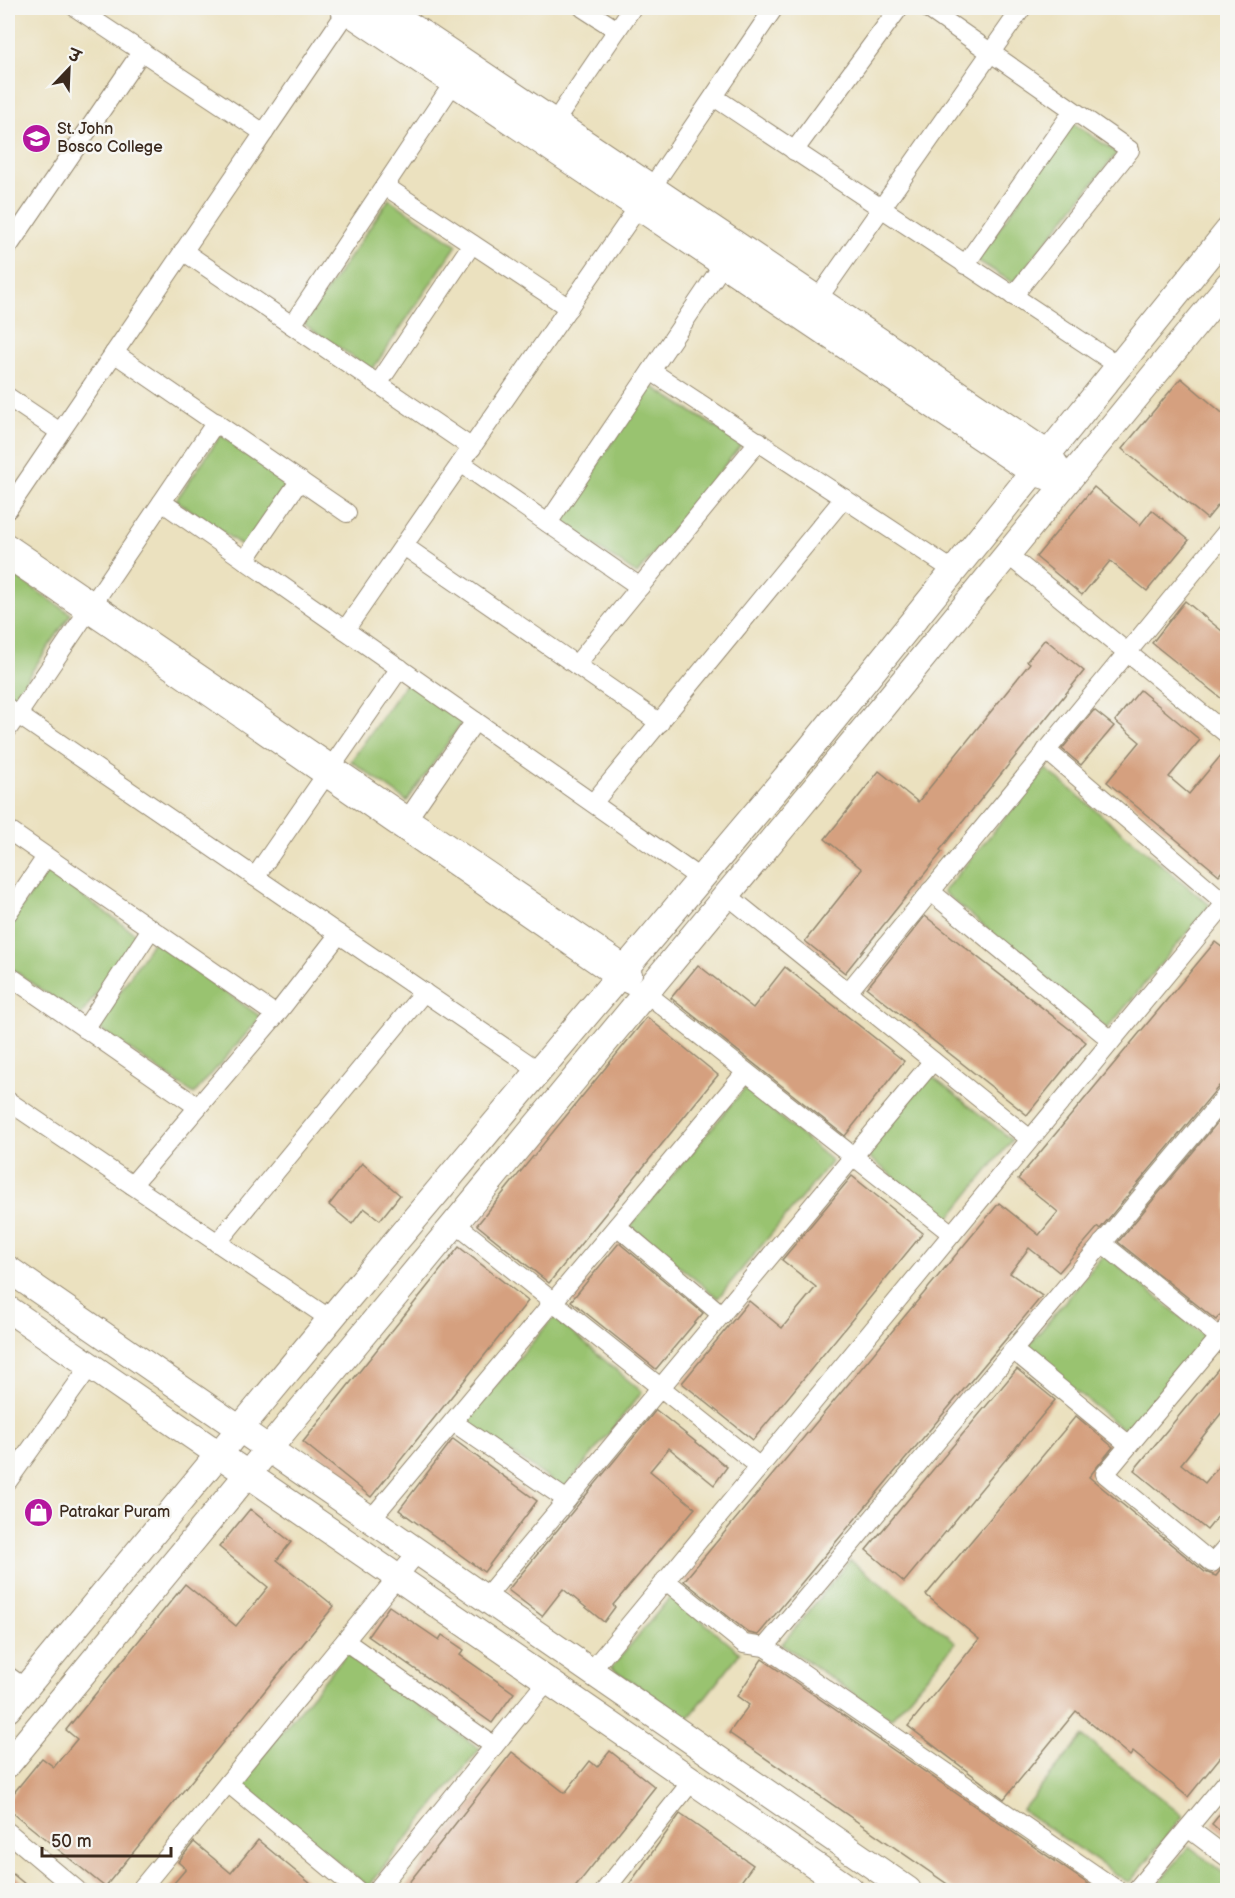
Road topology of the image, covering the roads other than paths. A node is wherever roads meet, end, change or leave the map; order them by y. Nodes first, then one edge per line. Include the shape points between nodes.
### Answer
1 (76, 8) edge
2 (346, 8) edge
3 (384, 8) edge
4 (583, 8) edge
5 (632, 8) edge
6 (774, 8) edge
7 (899, 8) edge
8 (927, 8) edge
9 (1022, 8) edge
10 (617, 30) junction
11 (142, 51) junction
12 (991, 52) junction
13 (454, 82) junction
14 (714, 97) junction
15 (1073, 111) junction
16 (554, 123) junction
17 (264, 134) junction
18 (794, 151) junction
19 (385, 186) junction
20 (645, 197) junction
21 (881, 209) junction
22 (1227, 231) edge
23 (472, 244) junction
24 (8, 246) edge
25 (183, 251) junction
26 (724, 263) junction
27 (965, 265) junction
28 (1227, 285) edge
29 (1013, 296) junction
30 (817, 300) junction
31 (569, 308) junction
32 (292, 325) junction
33 (114, 353) junction
34 (1119, 366) junction
35 (651, 371) junction
36 (378, 384) junction
37 (8, 397) edge
38 (216, 423) junction
39 (60, 432) junction
40 (759, 441) junction
41 (466, 455) junction
42 (1041, 463) junction
43 (300, 480) junction
44 (1066, 482) junction
45 (844, 498) junction
46 (162, 502) junction
47 (8, 509) edge
48 (347, 513) dead end
49 (548, 523) junction
50 (1226, 534) edge
51 (8, 543) edge
52 (404, 546) junction
53 (1007, 554) junction
54 (8, 560) edge
55 (245, 560) junction
56 (954, 571) junction
57 (640, 587) junction
58 (91, 608) junction
59 (345, 630) junction
60 (1126, 652) junction
61 (576, 665) junction
62 (400, 668) junction
63 (11, 717) edge
64 (476, 721) junction
65 (660, 723) junction
66 (1227, 735) edge
67 (1046, 750) junction
68 (330, 771) junction
69 (593, 803) junction
70 (409, 817) junction
71 (8, 830) edge
72 (46, 856) junction
73 (255, 877) junction
74 (701, 879) junction
75 (930, 891) junction
76 (727, 895) junction
77 (1226, 901) edge
78 (8, 913) edge
79 (151, 929) junction
80 (339, 934) junction
81 (622, 972) junction
82 (8, 975) edge
83 (424, 992) junction
84 (848, 992) junction
85 (646, 993) junction
86 (276, 1015) junction
87 (85, 1029) junction
88 (1111, 1040) junction
89 (933, 1061) junction
90 (539, 1071) junction
91 (746, 1072) junction
92 (1227, 1093) edge
93 (8, 1101) edge
94 (198, 1107) junction
95 (1030, 1139) junction
96 (854, 1157) junction
97 (132, 1185) junction
98 (456, 1224) junction
99 (617, 1226) junction
100 (952, 1234) junction
101 (217, 1243) junction
102 (1102, 1243) junction
103 (8, 1269) edge
104 (554, 1302) junction
105 (8, 1309) edge
106 (722, 1315) junction
107 (330, 1319) junction
108 (1223, 1332) edge
109 (1013, 1350) junction
110 (90, 1366) junction
111 (661, 1388) junction
112 (453, 1422) junction
113 (240, 1428) junction
114 (1129, 1445) junction
115 (269, 1449) junction
116 (218, 1454) junction
117 (760, 1467) junction
118 (248, 1475) junction
119 (8, 1481) edge
120 (567, 1500) junction
121 (371, 1519) junction
122 (1227, 1545) edge
123 (418, 1552) junction
124 (397, 1578) junction
125 (665, 1580) junction
126 (485, 1598) junction
127 (345, 1641) junction
128 (765, 1647) junction
129 (591, 1671) junction
130 (547, 1681) junction
131 (16, 1682) edge
132 (8, 1709) edge
133 (494, 1746) junction
134 (8, 1764) edge
135 (1227, 1780) edge
136 (692, 1781) junction
137 (228, 1783) junction
138 (1188, 1828) junction
139 (8, 1832) edge
140 (1227, 1858) edge
141 (77, 1890) edge
142 (140, 1890) edge
143 (357, 1890) edge
144 (377, 1890) edge
145 (604, 1890) edge
146 (850, 1890) edge
147 (908, 1890) edge
148 (1116, 1890) edge
149 (1136, 1890) edge

1 - 11 street
2 - 13 street
2 - 17 street
3 - 16 street
4 - 10 street
5 - 10 street
6 - 14 street
7 - 18 street
8 - 12 street
9 - 12 street
10 - 16 street
11 - 17 street
11 - 24 street
12 - 15 street
12 - 21 street
13 - 19 street
13 - 20 street
14 - 18 street
14 - 20 street
15 - 27 street
15 - 29 street via 1130,150
16 - 20 street
17 - 25 street
18 - 21 street
19 - 23 street
19 - 32 street
20 - 26 street
20 - 30 street
20 - 31 street
21 - 27 street
21 - 30 street
22 - 34 street
23 - 31 street
23 - 36 street
25 - 32 street
25 - 33 street
26 - 35 street
26 - 42 street
27 - 29 street
28 - 44 street
29 - 34 street
30 - 42 street
31 - 41 street
32 - 36 street
33 - 38 street
33 - 39 street
34 - 42 street
35 - 40 street
35 - 49 street
36 - 41 street
37 - 39 street
38 - 43 street
38 - 46 street
39 - 47 street
40 - 45 street
40 - 57 street
41 - 49 street
41 - 52 street
42 - 44 street
42 - 56 street
43 - 48 street
43 - 55 street
44 - 53 street
45 - 56 street
45 - 65 street
46 - 55 street
46 - 58 street
49 - 57 street
50 - 60 street
51 - 58 street
52 - 59 street
52 - 61 street
53 - 60 street
53 - 76 street
54 - 58 street
55 - 59 street
56 - 74 street
57 - 61 street
58 - 63 street
58 - 68 street
59 - 62 street
60 - 66 street
60 - 67 street
61 - 65 street
62 - 64 street
62 - 68 street
63 - 73 street
64 - 69 street
64 - 70 street
65 - 69 street
67 - 75 street
67 - 77 street
68 - 70 street
68 - 73 street
68 - 81 street
69 - 74 street
70 - 81 street
71 - 72 street
72 - 78 street
72 - 79 street
73 - 80 street
74 - 81 street
75 - 84 street
75 - 88 street
76 - 84 street
76 - 85 street
77 - 88 street
79 - 86 street
79 - 87 street
80 - 83 street
80 - 86 street
81 - 85 street
81 - 90 street
82 - 87 street
83 - 90 street
83 - 101 street
84 - 89 street
85 - 91 street
85 - 98 street
86 - 94 street
87 - 94 street
88 - 95 street
89 - 95 street
89 - 96 street
90 - 107 street
91 - 96 street
91 - 99 street
92 - 102 street
93 - 97 street
94 - 97 street
95 - 100 street
96 - 100 street
96 - 106 street
97 - 101 street
98 - 104 street
98 - 115 street
99 - 104 street
99 - 106 street
100 - 117 street
101 - 107 street
102 - 108 street
102 - 109 street
103 - 113 street
104 - 111 street
104 - 112 street
105 - 110 street
106 - 111 street
107 - 113 street
108 - 114 street
109 - 114 street
109 - 128 street
110 - 116 street
110 - 119 street
111 - 117 street
111 - 120 street
112 - 120 street
112 - 121 street
113 - 115 street
113 - 116 street
114 - 122 street via 1105,1473 1212,1563
115 - 118 street
115 - 121 street
116 - 118 street
116 - 131 street
117 - 125 street
118 - 124 street
118 - 134 street
120 - 126 street
121 - 123 street
123 - 124 street
123 - 126 street
124 - 127 street
124 - 130 street
125 - 128 street via 744,1644
125 - 129 street
126 - 129 street
127 - 133 street
127 - 137 street
128 - 148 street
129 - 147 street
130 - 133 street
130 - 136 street
131 - 132 street
133 - 144 street
135 - 138 street
136 - 145 street
136 - 146 street
137 - 142 street
137 - 143 street
138 - 140 street
138 - 149 street
139 - 141 street

